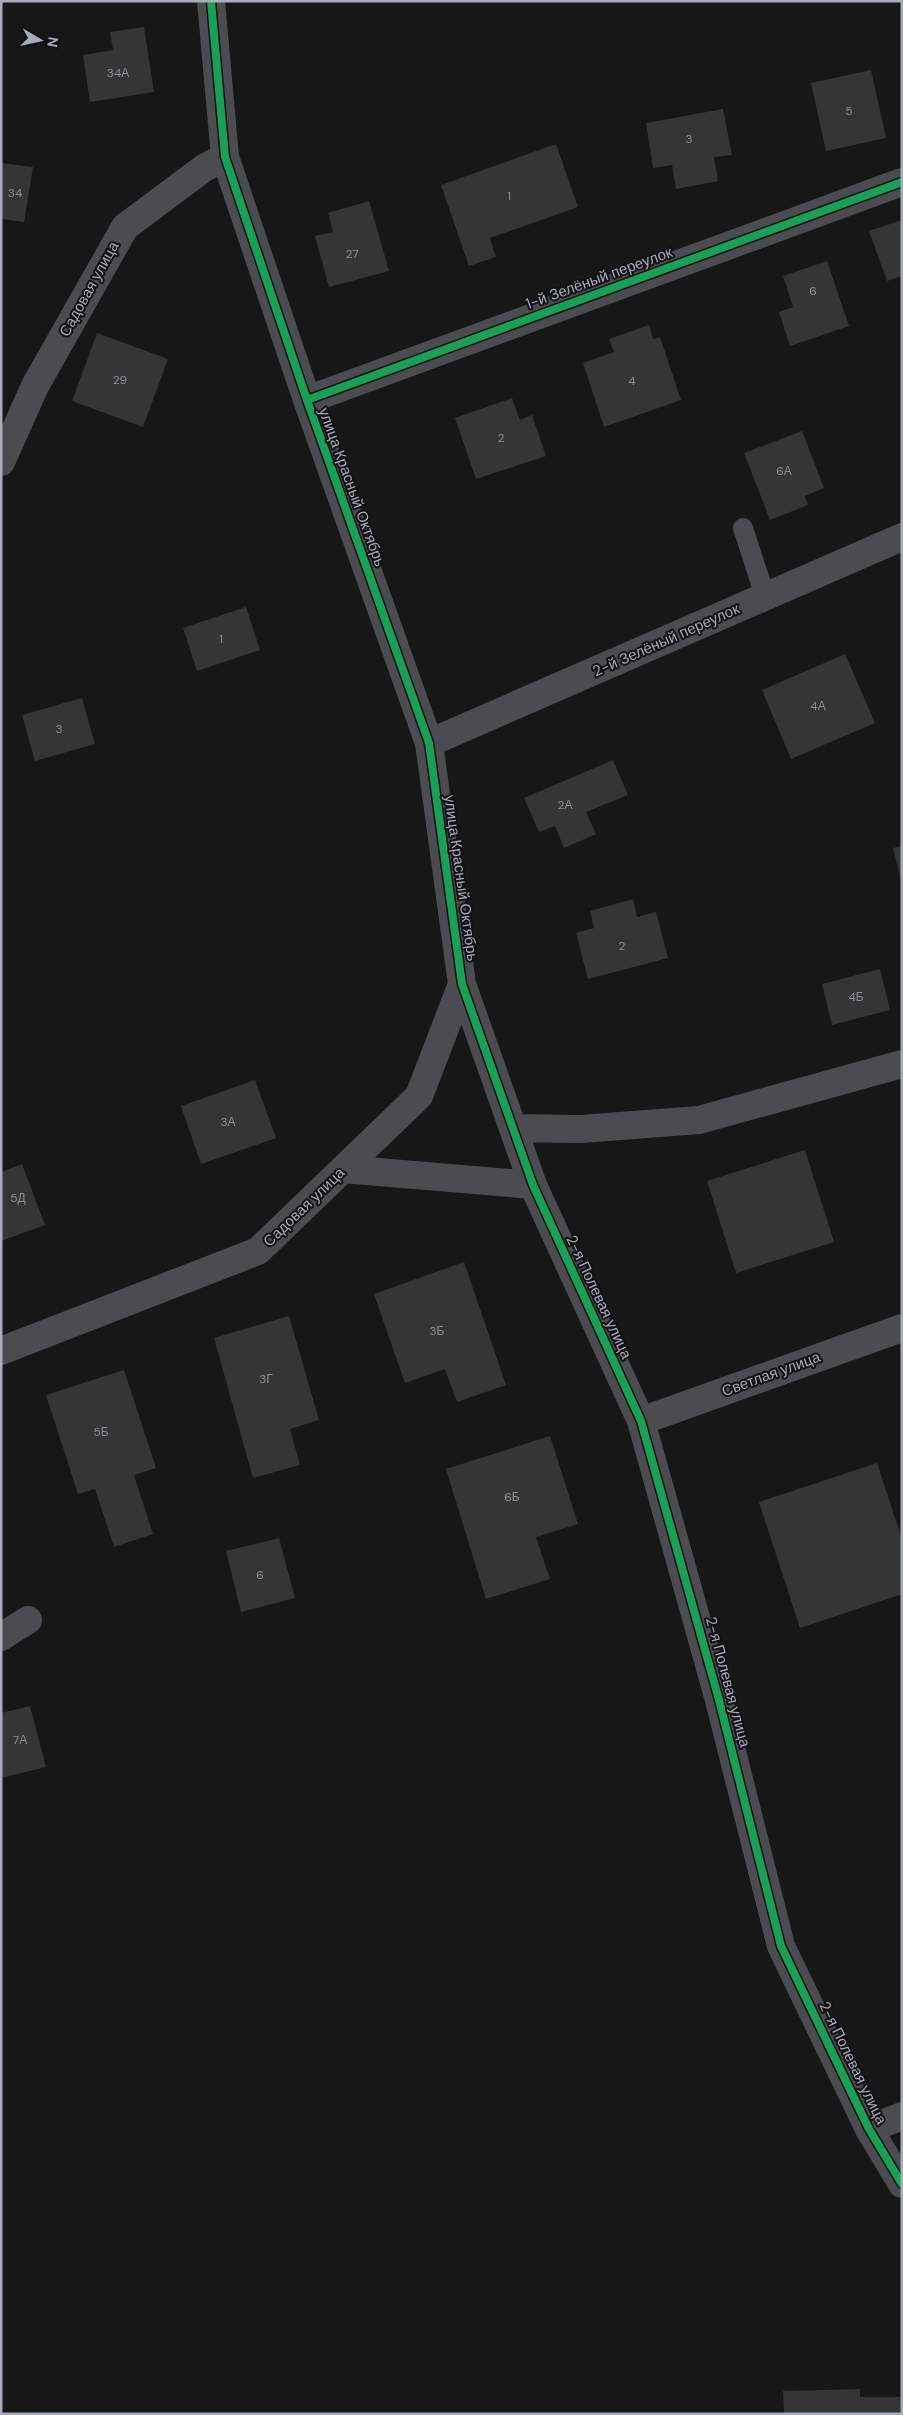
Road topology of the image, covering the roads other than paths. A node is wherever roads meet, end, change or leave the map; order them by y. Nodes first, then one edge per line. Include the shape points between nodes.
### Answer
1 (211, 1) edge
2 (225, 157) junction
3 (902, 182) edge
4 (307, 400) junction
5 (1, 462) edge
6 (743, 528) dead end
7 (902, 537) edge
8 (765, 596) junction
9 (429, 743) junction
10 (462, 984) junction
11 (902, 1064) edge
12 (513, 1128) junction
13 (343, 1169) junction
14 (533, 1184) junction
15 (902, 1328) edge
16 (1, 1351) edge
17 (640, 1421) junction
18 (28, 1620) dead end
19 (1, 1637) edge
20 (902, 2116) edge
21 (869, 2129) junction
22 (902, 2184) edge

1 - 2 street, улица Красный Октябрь
2 - 4 street, улица Красный Октябрь
2 - 5 street, Садовая улица via 204,168 125,226 35,386
3 - 4 street, 1-й Зелёный переулок
4 - 9 street, улица Красный Октябрь
6 - 8 lane
7 - 8 street, 2-й Зелёный переулок
8 - 9 street, 2-й Зелёный переулок
9 - 10 street, улица Красный Октябрь
10 - 12 street, улица Красный Октябрь
10 - 13 street, Садовая улица via 419,1096
11 - 12 street via 699,1120 582,1129
12 - 14 street, 2-я Полевая улица
13 - 14 street
13 - 16 street, Садовая улица via 258,1251
14 - 17 street, 2-я Полевая улица
15 - 17 street, Светлая улица
17 - 21 street, 2-я Полевая улица via 719,1700 782,1946
18 - 19 street
20 - 21 street
21 - 22 street, 2-я Полевая улица

